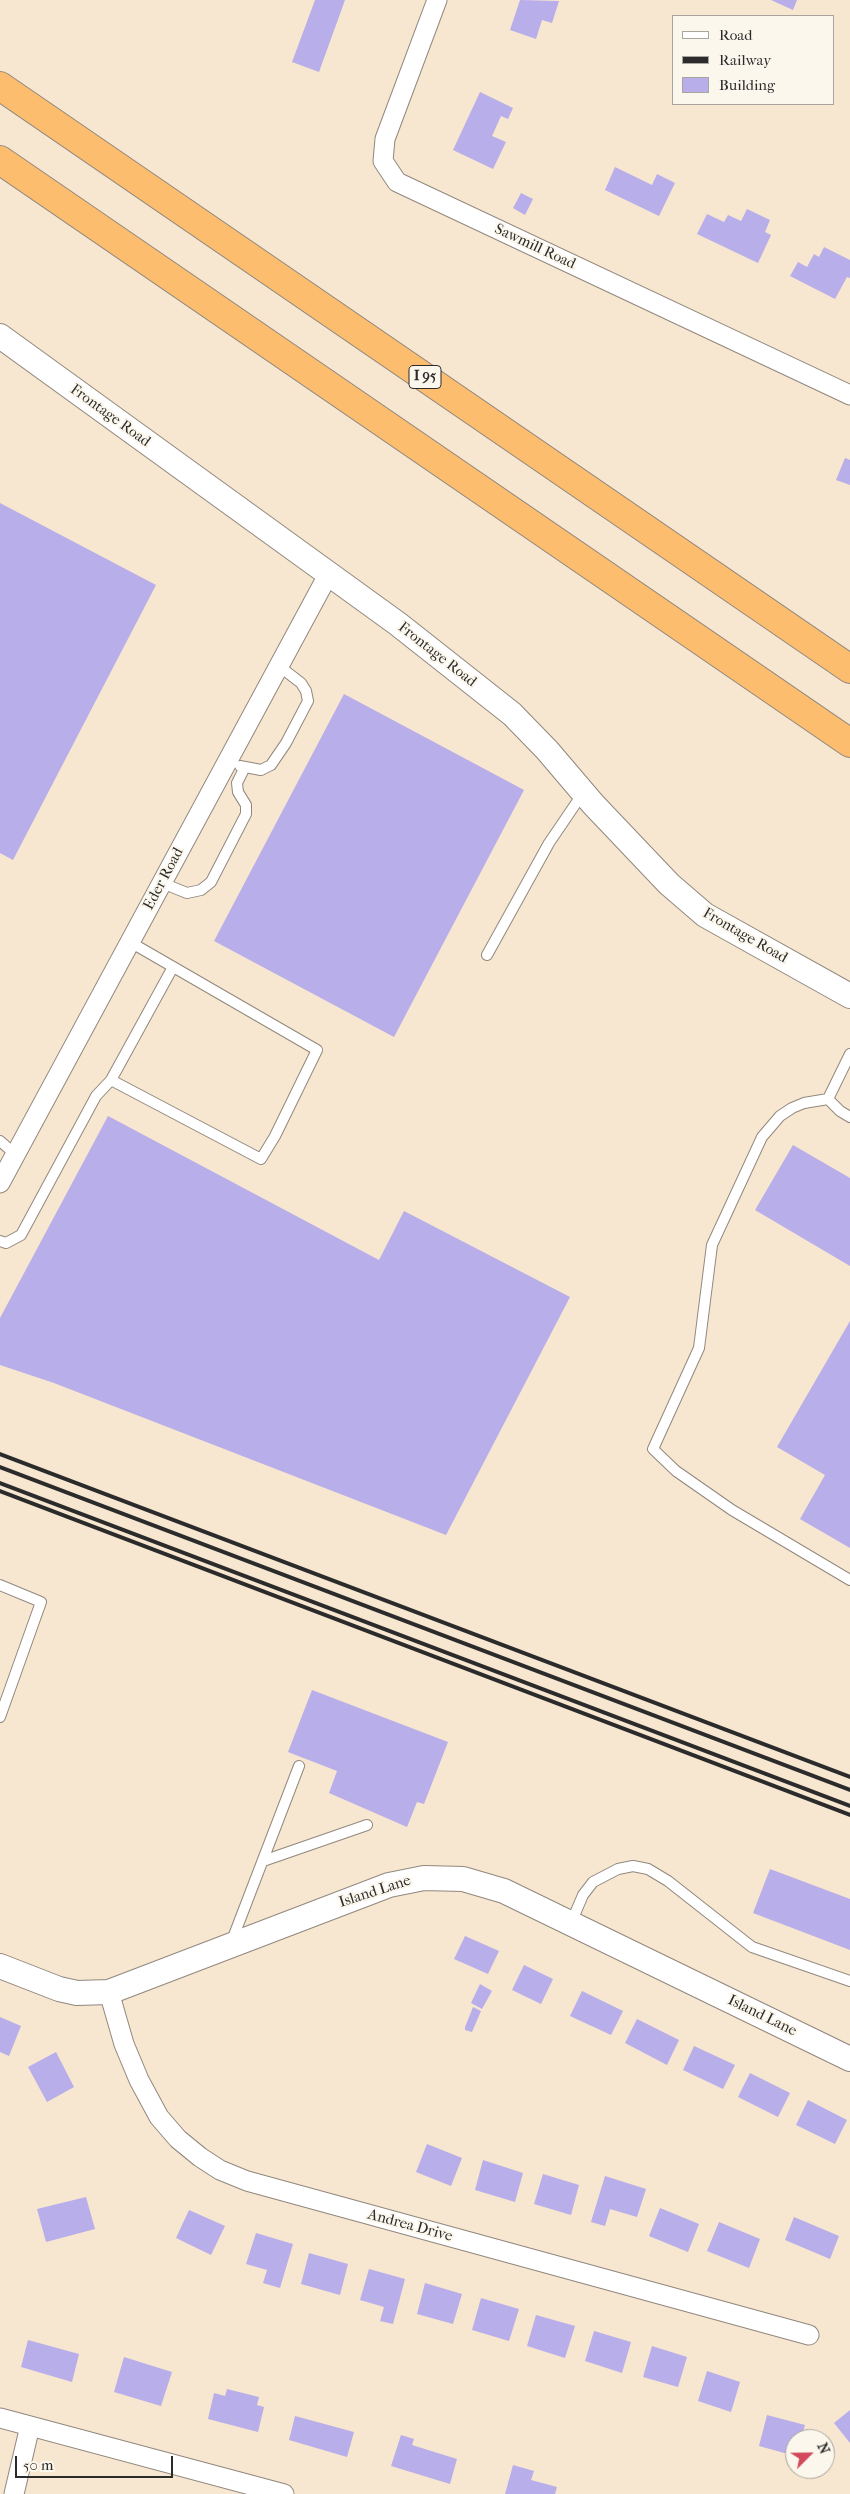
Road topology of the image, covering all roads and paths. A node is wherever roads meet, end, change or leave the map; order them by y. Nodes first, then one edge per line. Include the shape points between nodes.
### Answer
1 (437, 0) edge
2 (0, 86) edge
3 (0, 160) edge
4 (0, 336) edge
5 (850, 395) edge
6 (328, 575) junction
7 (279, 666) junction
8 (850, 669) edge
9 (850, 743) edge
10 (227, 762) junction
11 (245, 767) junction
12 (584, 792) junction
13 (162, 883) junction
14 (130, 942) junction
15 (487, 955) dead end
16 (173, 966) junction
17 (850, 996) edge
18 (850, 1054) edge
19 (111, 1080) junction
20 (828, 1099) junction
21 (850, 1117) edge
22 (0, 1141) edge
23 (16, 1154) junction
24 (0, 1183) edge
25 (0, 1241) edge
26 (850, 1580) edge
27 (0, 1585) edge
28 (0, 1717) edge
29 (298, 1766) dead end
30 (367, 1825) dead end
31 (263, 1861) junction
32 (571, 1924) junction
33 (230, 1944) junction
34 (0, 1966) edge
35 (850, 1981) edge
36 (109, 1992) junction
37 (850, 2059) edge
38 (809, 2335) dead end
39 (0, 2418) edge
40 (30, 2426) junction
41 (14, 2494) edge
42 (284, 2494) edge

1 - 5 street, Sawmill Road via 385,139 383,161 397,182
2 - 8 highway, I 95
3 - 9 highway
4 - 6 street, Frontage Road
6 - 7 street, Eder Road
6 - 12 street, Frontage Road via 398,624 512,714
7 - 10 street, Eder Road
7 - 11 lane via 301,683 308,701 271,765 261,770
10 - 11 lane
10 - 13 street, Eder Road
11 - 13 lane via 237,783 246,805 246,814 211,882 201,890 187,893
12 - 15 lane via 549,843
12 - 17 street, Frontage Road via 669,884 704,915
13 - 14 street, Eder Road
14 - 16 lane
14 - 23 street, Eder Road
16 - 19 lane
16 - 19 lane via 317,1050 275,1136 261,1159
18 - 20 lane
19 - 25 lane via 96,1096 21,1235 6,1243
20 - 21 lane
20 - 26 lane via 792,1108 780,1116 762,1137 712,1246 699,1348 653,1449 676,1471 732,1510
22 - 23 lane
23 - 24 street, Eder Road
27 - 28 lane via 41,1602
29 - 31 lane
30 - 31 lane
31 - 33 lane
32 - 33 street, Island Lane via 504,1891 463,1879 424,1878 389,1885
32 - 35 lane via 583,1895 593,1882 603,1875 634,1866 648,1869 668,1881 752,1947
32 - 37 street, Island Lane
33 - 36 street, Island Lane
34 - 36 street, Island Lane via 59,1989 77,1993
36 - 38 street, Andrea Drive via 124,2044 159,2117 185,2145 220,2170 247,2182
39 - 40 street
40 - 41 street
40 - 42 street

